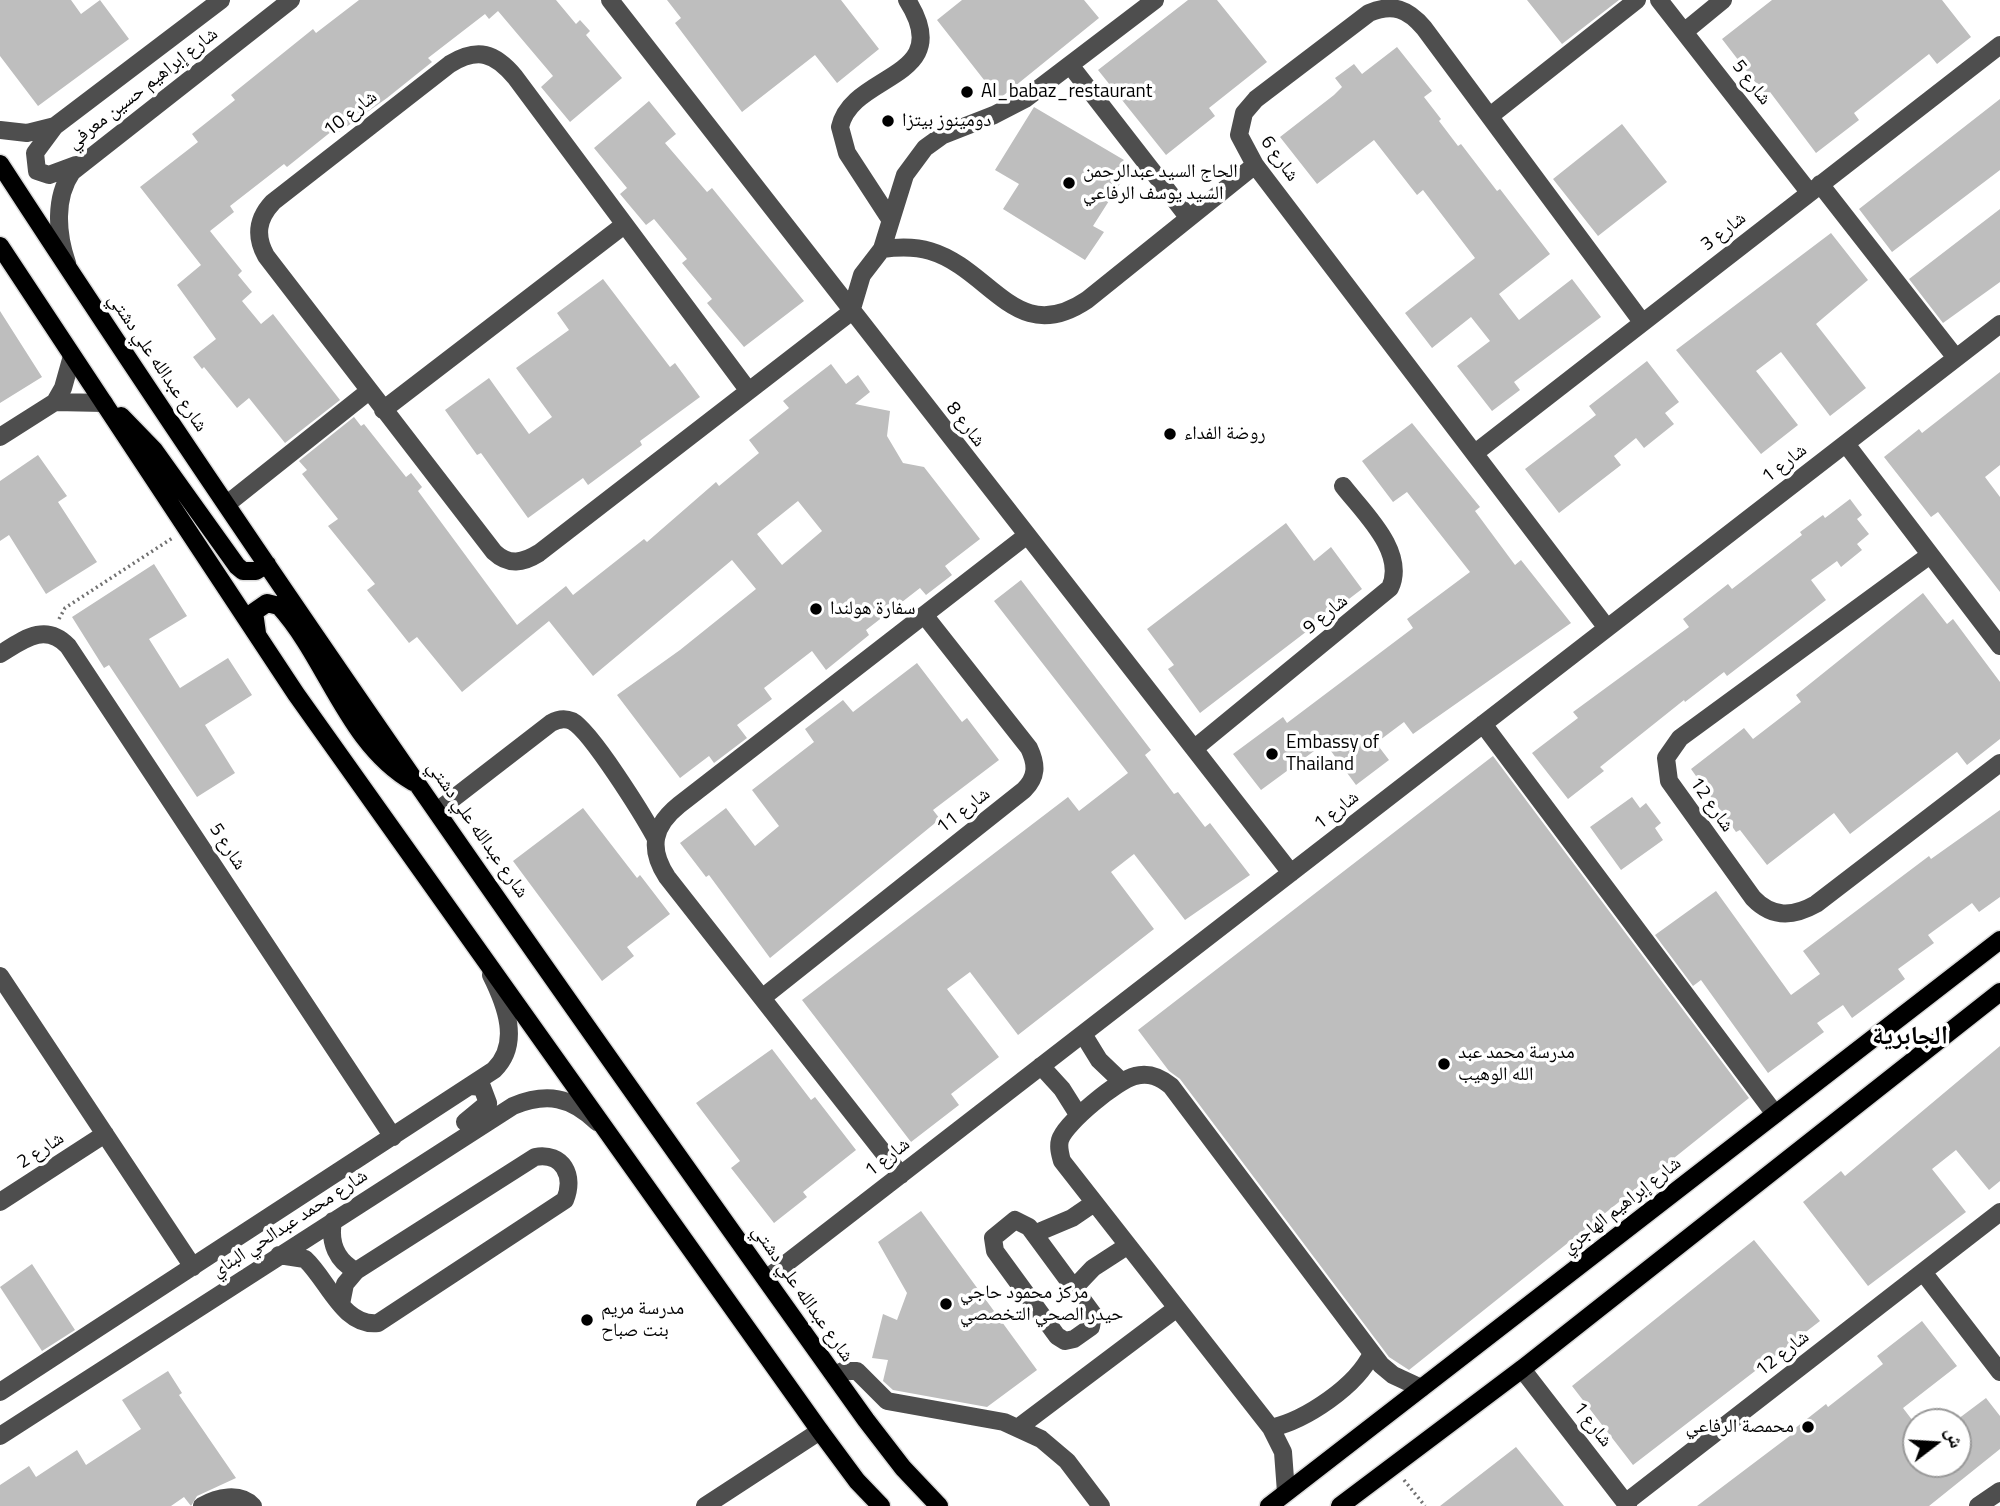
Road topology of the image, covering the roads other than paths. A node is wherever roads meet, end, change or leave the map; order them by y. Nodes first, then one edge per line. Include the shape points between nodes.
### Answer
1 (221, 0) edge
2 (291, 0) edge
3 (610, 0) edge
4 (907, 0) edge
5 (1155, 0) edge
6 (1637, 0) edge
7 (1660, 0) edge
8 (1723, 0) edge
9 (1684, 32) junction
10 (2000, 45) edge
11 (1070, 65) junction
12 (1490, 117) junction
13 (55, 126) junction
14 (0, 130) edge
15 (83, 161) junction
16 (0, 164) edge
17 (1255, 165) junction
18 (1815, 188) junction
19 (1188, 217) junction
20 (890, 219) junction
21 (624, 225) junction
22 (0, 246) edge
23 (882, 249) junction
24 (71, 273) junction
25 (851, 312) junction
26 (1642, 322) junction
27 (2000, 325) edge
28 (72, 356) junction
29 (1956, 358) junction
30 (748, 390) junction
31 (369, 391) junction
32 (54, 402) junction
33 (104, 403) junction
34 (383, 411) junction
35 (0, 437) edge
36 (1846, 444) junction
37 (1475, 453) junction
38 (1343, 485) dead end
39 (227, 504) junction
40 (1026, 536) junction
41 (1930, 555) junction
42 (267, 564) junction
43 (925, 616) junction
44 (1608, 628) junction
45 (257, 634) junction
46 (2000, 646) edge
47 (0, 654) edge
48 (1483, 724) junction
49 (1195, 748) junction
50 (2000, 763) edge
51 (419, 785) junction
52 (437, 811) junction
53 (655, 837) junction
54 (1291, 873) junction
55 (2000, 940) edge
56 (482, 956) junction
57 (0, 976) edge
58 (2000, 985) edge
59 (2000, 992) edge
60 (762, 998) junction
61 (1083, 1034) junction
62 (1935, 1043) junction
63 (1041, 1066) junction
64 (1122, 1082) junction
65 (471, 1086) junction
66 (1774, 1114) junction
67 (1079, 1116) junction
68 (607, 1133) junction
69 (105, 1134) junction
70 (393, 1137) junction
71 (901, 1175) junction
72 (0, 1202) edge
73 (1094, 1203) junction
74 (2000, 1212) edge
75 (333, 1221) junction
76 (1034, 1234) junction
77 (1127, 1246) junction
78 (284, 1252) junction
79 (193, 1267) junction
80 (356, 1271) junction
81 (1923, 1272) junction
82 (766, 1279) junction
83 (1074, 1288) junction
84 (341, 1304) junction
85 (1177, 1308) junction
86 (1372, 1353) junction
87 (1522, 1369) junction
88 (2000, 1372) edge
89 (835, 1376) junction
90 (1421, 1388) junction
91 (0, 1392) edge
92 (1019, 1427) junction
93 (1271, 1428) junction
94 (820, 1431) junction
95 (0, 1436) edge
96 (2000, 1491) edge
97 (1286, 1492) junction
98 (1627, 1504) edge
99 (202, 1506) edge
100 (253, 1506) edge
101 (707, 1506) edge
102 (881, 1506) edge
103 (939, 1506) edge
104 (1101, 1506) edge
105 (1269, 1506) edge
106 (1340, 1506) edge
107 (1978, 1506) edge

1 - 13 street, شارع إبراهيم حسين معرفي
2 - 15 street, شارع إبراهيم حسين معرفي
3 - 25 street, شارع 8
4 - 20 street via 922,27 919,49 850,108 840,127 847,153
5 - 11 street
6 - 12 street
7 - 9 street, شارع 5
8 - 9 street
9 - 18 street, شارع 5
10 - 18 street, شارع 3
11 - 19 street
11 - 20 street via 1007,109 943,135 925,148 905,175
12 - 17 street, شارع 6 via 1415,18 1396,8 1383,8 1361,19 1249,106 1239,135
12 - 26 street, شارع 6
13 - 14 street, شارع إبراهيم حسين معرفي via 27,133
13 - 15 street via 36,153 37,171 54,174
15 - 24 street, شارع إبراهيم حسين معرفي via 68,177 59,205 62,247
16 - 24 main road, شارع عبدالله علي دشتي
17 - 19 street
17 - 37 street, شارع 6
18 - 26 street, شارع 3
18 - 29 street, شارع 5
19 - 23 street via 1078,305 1041,316 1013,306 932,251
20 - 23 street
21 - 30 street, شارع 10
21 - 31 street, شارع 10 via 506,66 479,52 450,64 273,202 260,221 259,240 266,256
21 - 34 street
22 - 28 main road
23 - 25 street via 862,275
24 - 39 main road, شارع عبدالله علي دشتي
25 - 30 street, شارع 10
25 - 40 street, شارع 8
26 - 37 street, شارع 3
27 - 29 street, شارع 1
28 - 32 street
28 - 33 main road
29 - 36 street, شارع 1
30 - 34 street, شارع 10 via 539,552 517,562 505,561 494,552
31 - 34 street, شارع 10
31 - 39 street
32 - 33 street
32 - 35 street
33 - 42 main road via 154,450 237,566 243,571
33 - 45 main road
36 - 41 street
36 - 44 street, شارع 1
37 - 44 street, شارع 6
38 - 49 street, شارع 9 via 1391,554 1395,573 1390,588
39 - 42 main road, شارع عبدالله علي دشتي
40 - 43 street
40 - 49 street, شارع 8
41 - 46 street
41 - 50 street, شارع 12 via 1680,738 1666,758 1669,781 1753,898 1768,911 1784,914 1815,904
42 - 51 main road, شارع عبدالله علي دشتي
43 - 53 street via 675,808
43 - 60 street, شارع 11 via 1029,748 1035,763 1033,779
44 - 48 street, شارع 1
45 - 51 main road via 254,611 267,603 279,606 369,744 391,768
45 - 56 main road
47 - 70 street, شارع 5 via 30,636 52,634 64,641
48 - 54 street, شارع 1
48 - 66 street
49 - 54 street, شارع 8
51 - 52 main road, شارع عبدالله علي دشتي
52 - 53 street via 551,723 566,720 577,724 611,768
52 - 82 main road, شارع عبدالله علي دشتي
53 - 60 street via 654,853 667,877
54 - 61 street, شارع 1
55 - 66 main road, شارع إبراهيم الهاجري
56 - 65 street, شارع محمد عبدالحي البناي via 501,999 510,1038 501,1064
56 - 68 main road
57 - 69 street
58 - 62 main road
59 - 62 main road
60 - 71 street
61 - 63 street, شارع 1
61 - 64 street
62 - 87 main road
63 - 67 street
63 - 71 street, شارع 1
64 - 67 street
64 - 86 street via 1145,1075 1171,1086
65 - 70 street, شارع محمد عبدالحي البناي
65 - 78 street via 486,1092 488,1103 482,1110 332,1210
66 - 90 main road, شارع إبراهيم الهاجري
67 - 73 street via 1065,1129 1059,1150 1062,1161
68 - 75 street, شارع محمد عبدالحي البناي via 582,1109 562,1098 523,1102
68 - 94 main road
69 - 72 street, شارع 2
69 - 79 street
70 - 79 street, شارع محمد عبدالحي البناي
71 - 82 street, شارع 1
73 - 76 street
73 - 77 street
74 - 81 street, شارع 12
75 - 78 street, شارع محمد عبدالحي البناي
75 - 80 street via 335,1250 342,1264
76 - 83 street
76 - 83 street via 1025,1223 1015,1220 995,1235 993,1246 1065,1341 1093,1323 1093,1314
77 - 83 street via 1093,1268
77 - 85 street
78 - 84 street via 305,1259
78 - 95 street, شارع محمد عبدالحي البناي
79 - 91 street, شارع محمد عبدالحي البناي
80 - 84 street via 345,1284
80 - 84 street via 535,1157 548,1154 568,1173 570,1187 565,1200 378,1322 357,1321
81 - 88 street
81 - 98 street, شارع 12
82 - 89 main road, شارع عبدالله علي دشتي
85 - 92 street
85 - 93 street
86 - 90 street via 1393,1375
86 - 93 street via 1357,1376 1301,1419
87 - 98 street, شارع 1
87 - 106 main road
89 - 92 street via 857,1371 887,1401
89 - 103 main road, شارع عبدالله علي دشتي via 903,1468
90 - 97 main road, شارع إبراهيم الهاجري
92 - 104 street via 1055,1449
93 - 97 street via 1283,1452
94 - 101 street
94 - 102 main road
96 - 107 street
97 - 105 main road, شارع إبراهيم الهاجري
99 - 100 street via 236,1497

